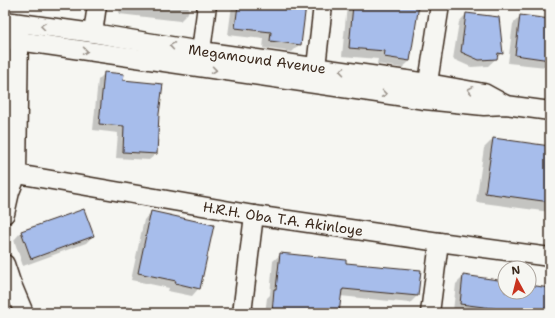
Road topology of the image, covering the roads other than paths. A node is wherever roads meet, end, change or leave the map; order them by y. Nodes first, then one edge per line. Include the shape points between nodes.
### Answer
1 (96, 5) edge
2 (207, 5) edge
3 (324, 5) edge
4 (440, 5) edge
5 (12, 22) edge
6 (93, 33) junction
7 (12, 40) edge
8 (201, 50) junction
9 (316, 67) junction
10 (426, 91) junction
11 (550, 112) edge
12 (11, 175) edge
13 (5, 214) edge
14 (254, 215) junction
15 (439, 242) junction
16 (550, 257) edge
17 (5, 264) edge
18 (24, 313) edge
19 (242, 313) edge
20 (430, 313) edge

1 - 6 street
2 - 8 street
3 - 9 street
4 - 10 street
6 -> 5 street, Megamound Avenue
5 - 7 street
8 -> 6 street, Megamound Avenue
7 -> 10 street, Megamound Avenue
7 - 12 street
8 - 9 street, Megamound Avenue
10 -> 9 street, Megamound Avenue
10 - 11 street, Megamound Avenue via 484,92 506,105
12 - 13 street
12 - 14 street, H.R.H. Oba T.A. Akinloye
14 - 15 street, H.R.H. Oba T.A. Akinloye
14 - 19 street
15 - 16 street, H.R.H. Oba T.A. Akinloye
15 - 20 street
17 - 18 street

